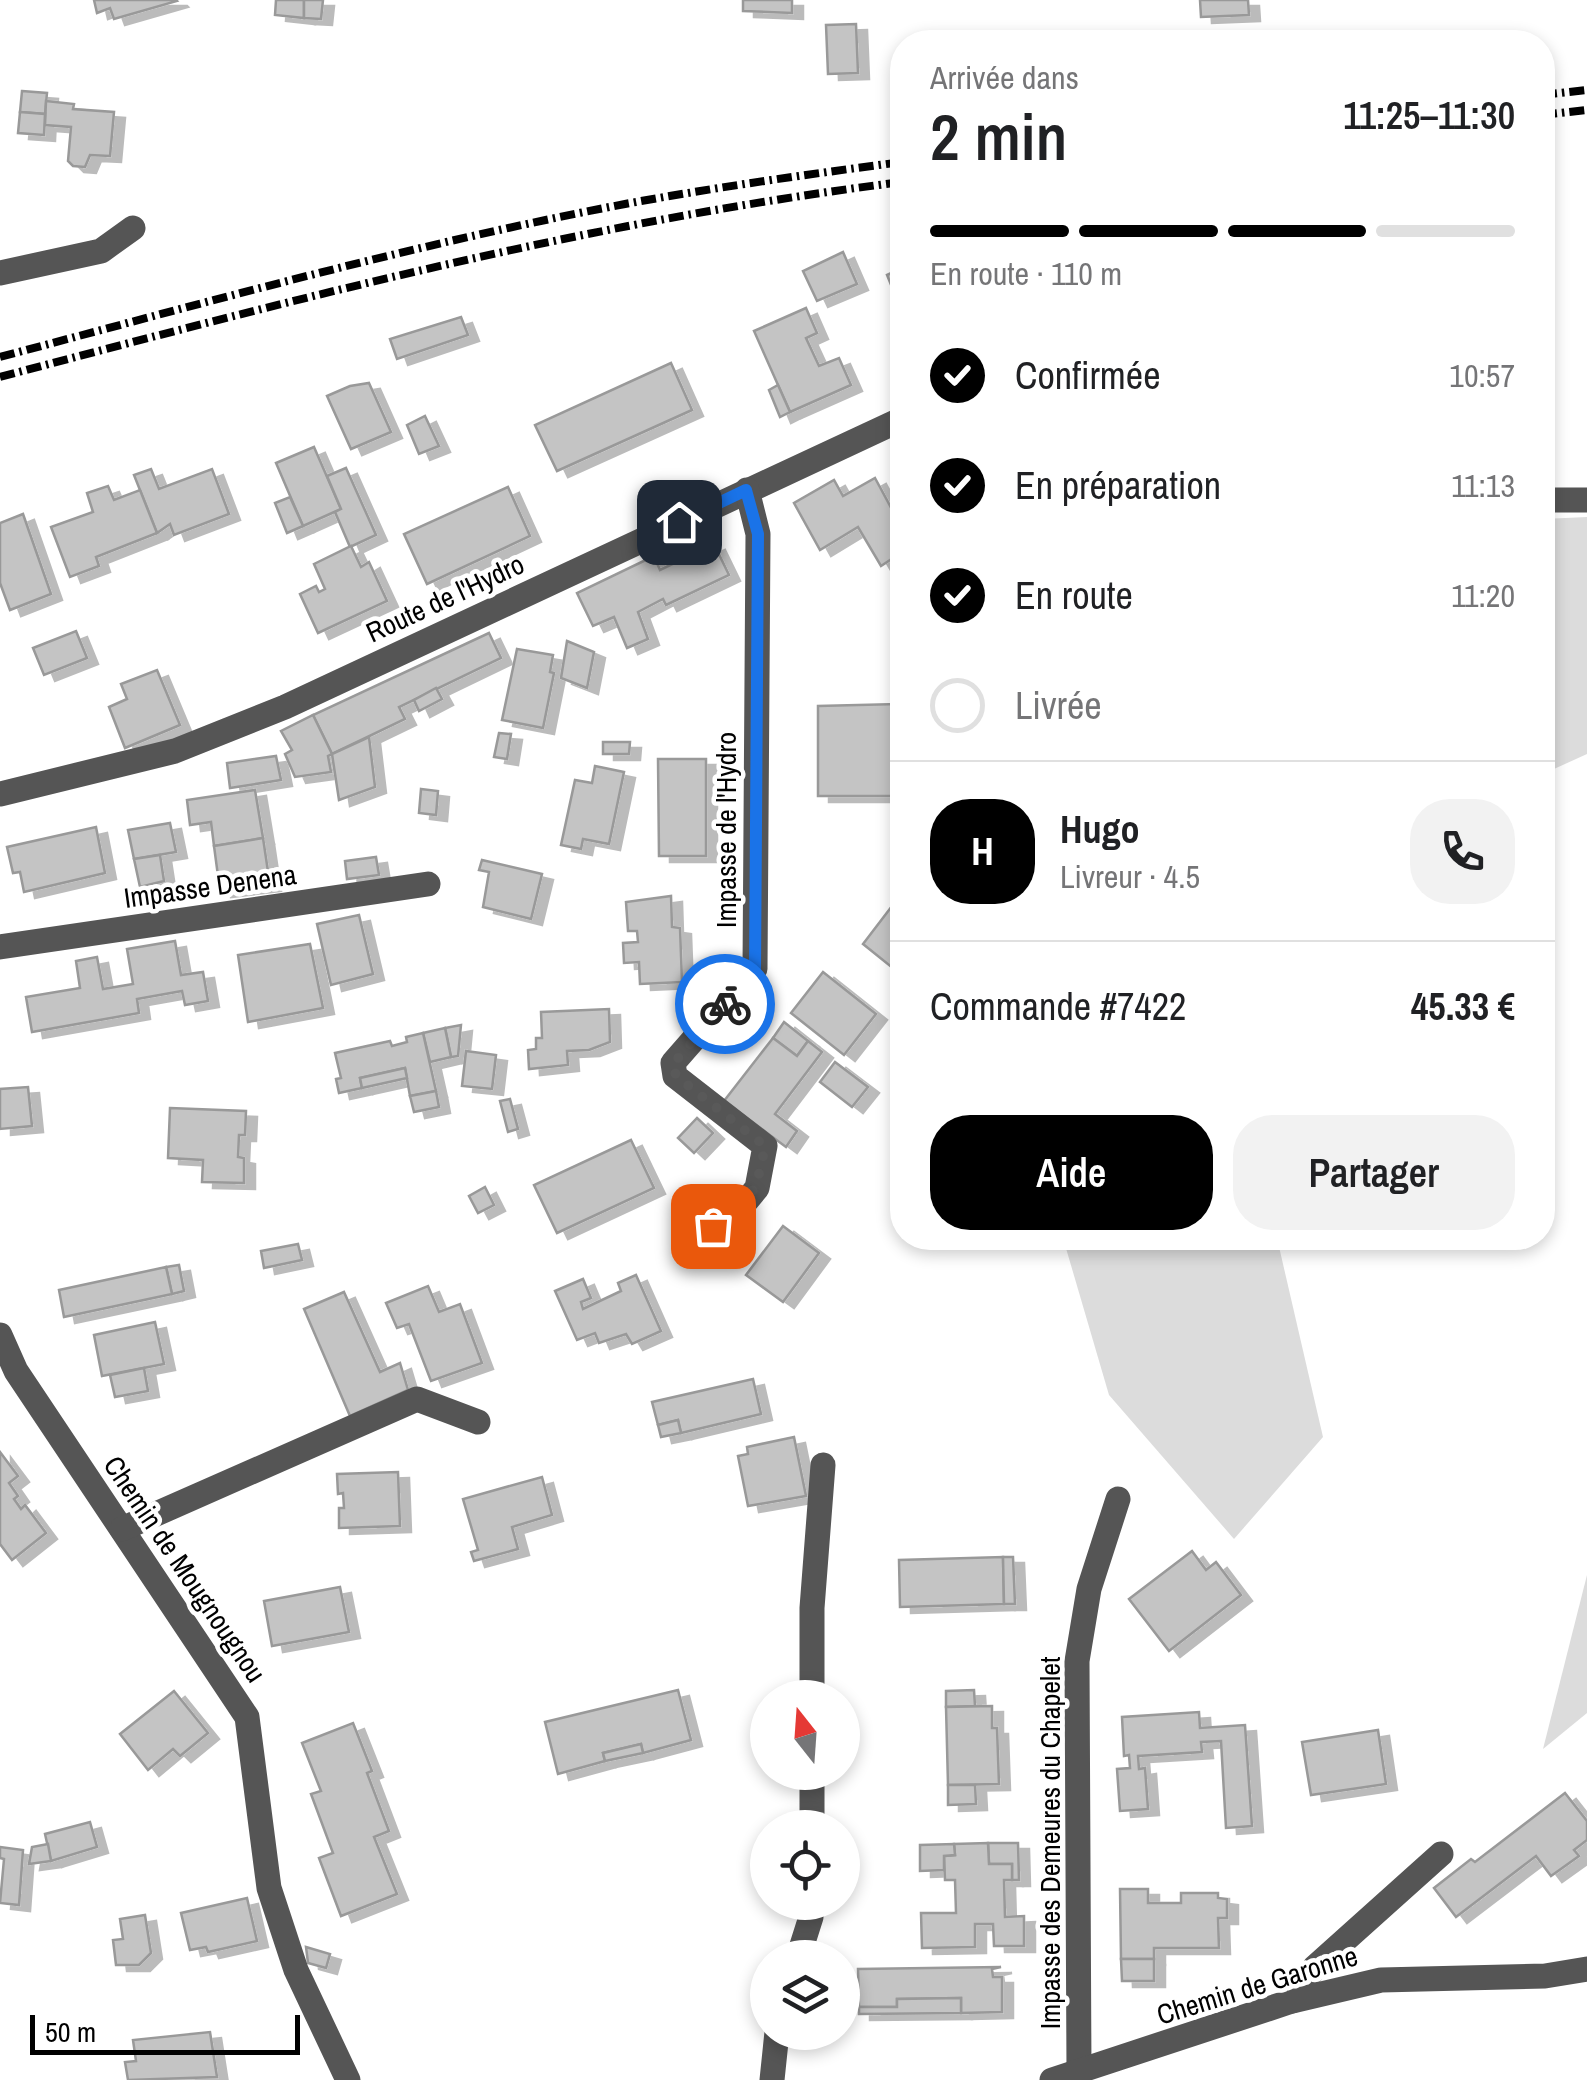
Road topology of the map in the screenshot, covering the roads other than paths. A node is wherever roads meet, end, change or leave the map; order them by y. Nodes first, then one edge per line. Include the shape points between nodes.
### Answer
1 (134, 228) dead end
2 (0, 273) edge
3 (890, 424) edge
4 (746, 490) junction
5 (1555, 500) edge
6 (1587, 500) edge
7 (0, 794) edge
8 (428, 884) dead end
9 (0, 946) edge
10 (688, 1242) dead end
11 (0, 1334) edge
12 (478, 1422) dead end
13 (823, 1466) dead end
14 (1118, 1498) dead end
15 (122, 1529) junction
16 (812, 1680) edge
17 (1441, 1854) dead end
18 (1587, 1969) edge
19 (1292, 2001) junction
20 (776, 2050) edge
21 (1079, 2072) junction
22 (348, 2080) edge
23 (772, 2080) edge
24 (1052, 2080) edge

1 - 2 street via 101,251
3 - 4 street, Route de l'Hydro
4 - 7 street, Route de l'Hydro via 266,714 175,751
4 - 10 street, Impasse de l'Hydro via 758,534 755,969 673,1064 676,1076 765,1146 757,1188 738,1211
5 - 6 street
8 - 9 street, Impasse Denena
11 - 15 street, Chemin de Mougnougnou via 16,1371
12 - 15 street via 417,1400
13 - 16 street
14 - 21 street, Impasse des Demeures du Chapelet via 1077,1661
15 - 22 street, Chemin de Mougnougnou via 247,1717 269,1888 296,1970
17 - 19 street via 1316,1966
18 - 19 street, Chemin de Garonne via 1381,1980
19 - 21 street, Chemin de Garonne
20 - 23 street
21 - 24 street, Chemin de Garonne

